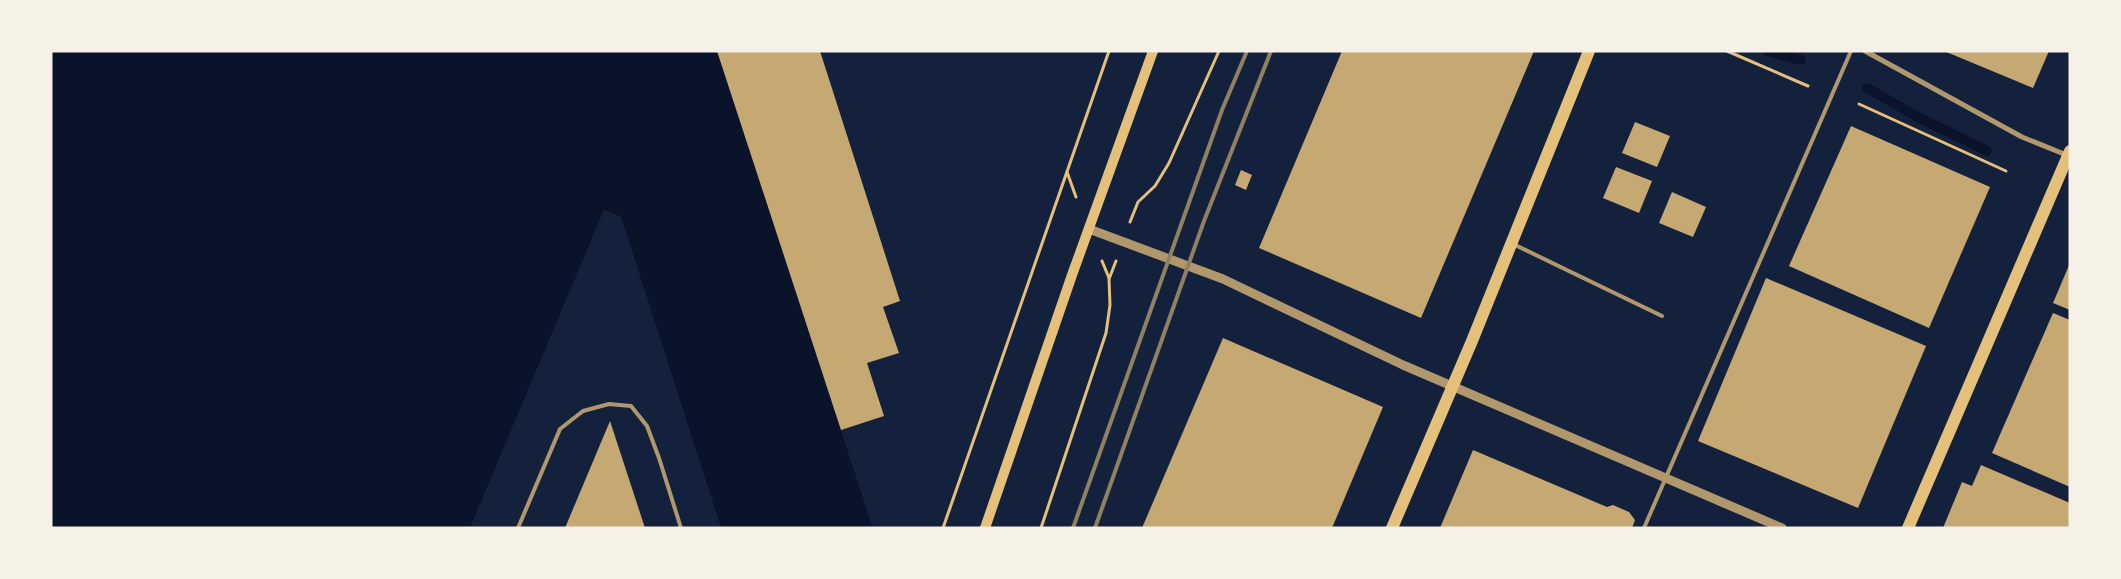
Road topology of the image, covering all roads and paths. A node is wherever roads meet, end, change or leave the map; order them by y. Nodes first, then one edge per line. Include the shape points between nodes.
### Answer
1 (1110, 51) edge
2 (1153, 51) edge
3 (1219, 51) edge
4 (1589, 51) edge
5 (1727, 51) edge
6 (1851, 51) edge
7 (1865, 51) edge
8 (1808, 86) dead end
9 (1859, 104) dead end
10 (2069, 154) edge
11 (2006, 171) dead end
12 (1138, 202) dead end
13 (1089, 229) junction
14 (1511, 244) junction
15 (1109, 279) dead end
16 (1662, 316) dead end
17 (1453, 386) junction
18 (1665, 477) junction
19 (518, 528) edge
20 (681, 528) edge
21 (943, 528) edge
22 (985, 528) edge
23 (1041, 528) edge
24 (1392, 528) edge
25 (1644, 528) edge
26 (1782, 528) edge
27 (1908, 528) edge

1 - 21 path
2 - 13 main road
3 - 12 path via 1169,163 1155,186
4 - 14 main road
5 - 8 path
6 - 18 lane
7 - 10 street via 2022,137
9 - 11 path
10 - 27 main road
13 - 17 street via 1223,279
13 - 22 main road
14 - 16 lane
14 - 17 main road
15 - 23 path via 1106,333
17 - 18 street
17 - 24 main road
18 - 25 lane
18 - 26 street
19 - 20 lane via 560,429 583,411 609,404 631,406 647,426

